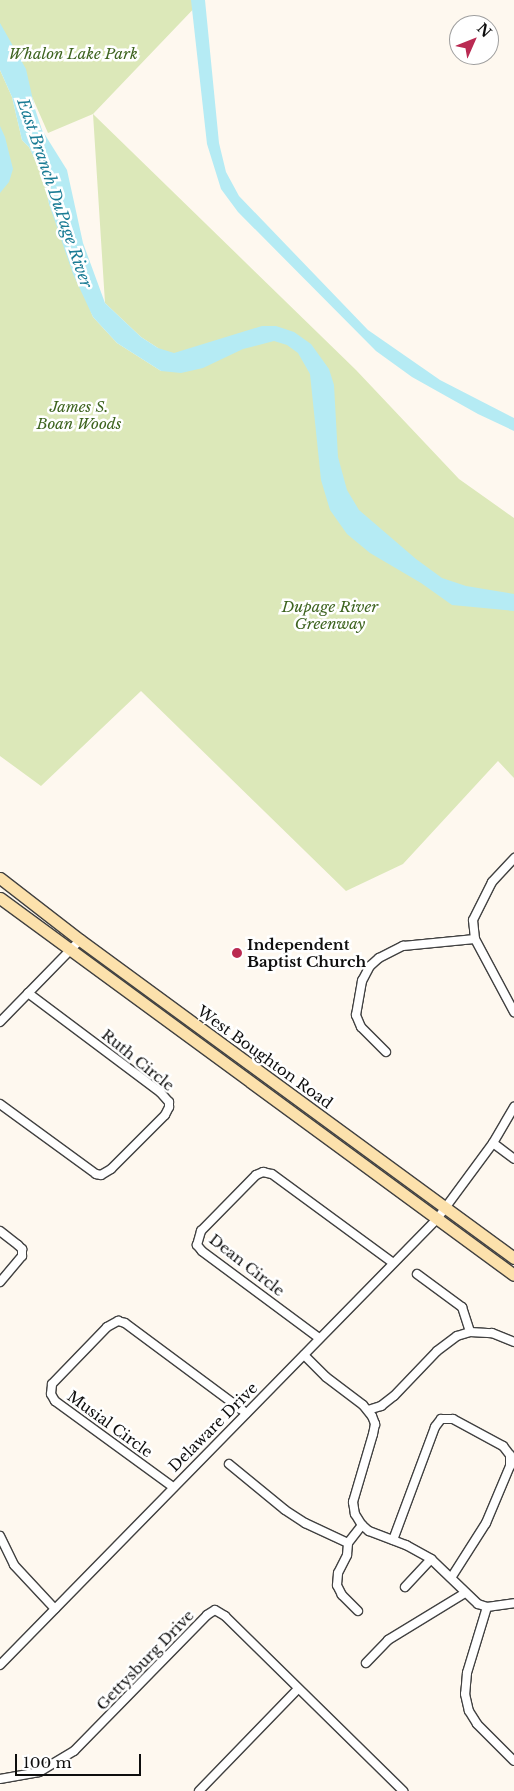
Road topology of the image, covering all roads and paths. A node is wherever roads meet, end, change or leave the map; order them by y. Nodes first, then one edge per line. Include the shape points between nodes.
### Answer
1 (514, 858) edge
2 (0, 878) edge
3 (24, 896) junction
4 (0, 898) edge
5 (13, 907) junction
6 (475, 939) junction
7 (80, 940) junction
8 (71, 949) junction
9 (28, 993) junction
10 (159, 998) junction
11 (149, 1006) junction
12 (514, 1012) edge
13 (0, 1022) edge
14 (386, 1052) dead end
15 (0, 1104) edge
16 (514, 1107) edge
17 (493, 1143) junction
18 (514, 1160) edge
19 (445, 1208) junction
20 (437, 1219) junction
21 (0, 1231) edge
22 (514, 1258) edge
23 (393, 1263) junction
24 (417, 1274) dead end
25 (514, 1275) edge
26 (0, 1282) edge
27 (470, 1332) junction
28 (319, 1338) junction
29 (514, 1342) edge
30 (304, 1355) junction
31 (368, 1410) junction
32 (246, 1414) junction
33 (229, 1464) dead end
34 (173, 1487) junction
35 (362, 1524) junction
36 (0, 1536) edge
37 (393, 1540) junction
38 (348, 1543) junction
39 (431, 1559) junction
40 (451, 1578) junction
41 (405, 1587) dead end
42 (465, 1593) junction
43 (514, 1603) edge
44 (487, 1608) junction
45 (55, 1609) junction
46 (358, 1611) dead end
47 (366, 1663) dead end
48 (0, 1665) edge
49 (298, 1689) junction
50 (514, 1761) edge
51 (0, 1779) edge
52 (199, 1791) edge
53 (403, 1791) edge

1 - 6 street via 492,882 473,920
2 - 3 main road, West Boughton Road
3 - 5 street
3 - 7 main road, West Boughton Road
4 - 5 main road, West Boughton Road
5 - 8 main road, West Boughton Road
6 - 12 street
6 - 14 street via 403,946 370,966 362,981 356,1015 361,1027
7 - 8 street
7 - 10 main road, West Boughton Road
8 - 9 street
8 - 11 main road, West Boughton Road
9 - 13 street
9 - 15 street, Ruth Circle via 160,1092 169,1102 169,1107 165,1115 102,1175 96,1174
10 - 11 street
10 - 19 main road, West Boughton Road
11 - 20 main road, West Boughton Road
16 - 17 street, Delaware Drive
17 - 18 street
17 - 19 street, Delaware Drive
19 - 20 street, Delaware Drive
19 - 22 main road, West Boughton Road
20 - 23 street, Delaware Drive
20 - 25 main road, West Boughton Road
21 - 26 street via 18,1245 22,1256
23 - 28 street, Delaware Drive
23 - 28 street, Dean Circle via 272,1174 263,1172 256,1175 201,1231 197,1245
24 - 27 street via 462,1307
27 - 29 street via 492,1333
27 - 31 street via 443,1346 394,1396 381,1406
28 - 30 street, Delaware Drive
30 - 31 street
30 - 32 street, Delaware Drive
31 - 35 street via 375,1424 353,1502 355,1514
32 - 34 street, Delaware Drive
32 - 34 street, Musial Circle via 124,1323 118,1321 107,1327 52,1384 51,1394 55,1401
33 - 38 street via 285,1510
34 - 45 street, Delaware Drive
35 - 37 street via 369,1532
35 - 38 street
36 - 45 street via 14,1565
37 - 39 street
37 - 40 street via 435,1427 441,1419 453,1418 503,1446 510,1455 510,1466 486,1524
38 - 46 street via 337,1585
39 - 40 street
39 - 41 street
40 - 42 street
42 - 44 street
42 - 47 street via 388,1640
43 - 44 street
44 - 50 street via 467,1673 465,1694 477,1724
45 - 48 street, Delaware Drive
49 - 51 street, Gettysburg Drive via 225,1616 215,1610 69,1755 39,1772
49 - 52 street
49 - 53 street, Gettysburg Drive

